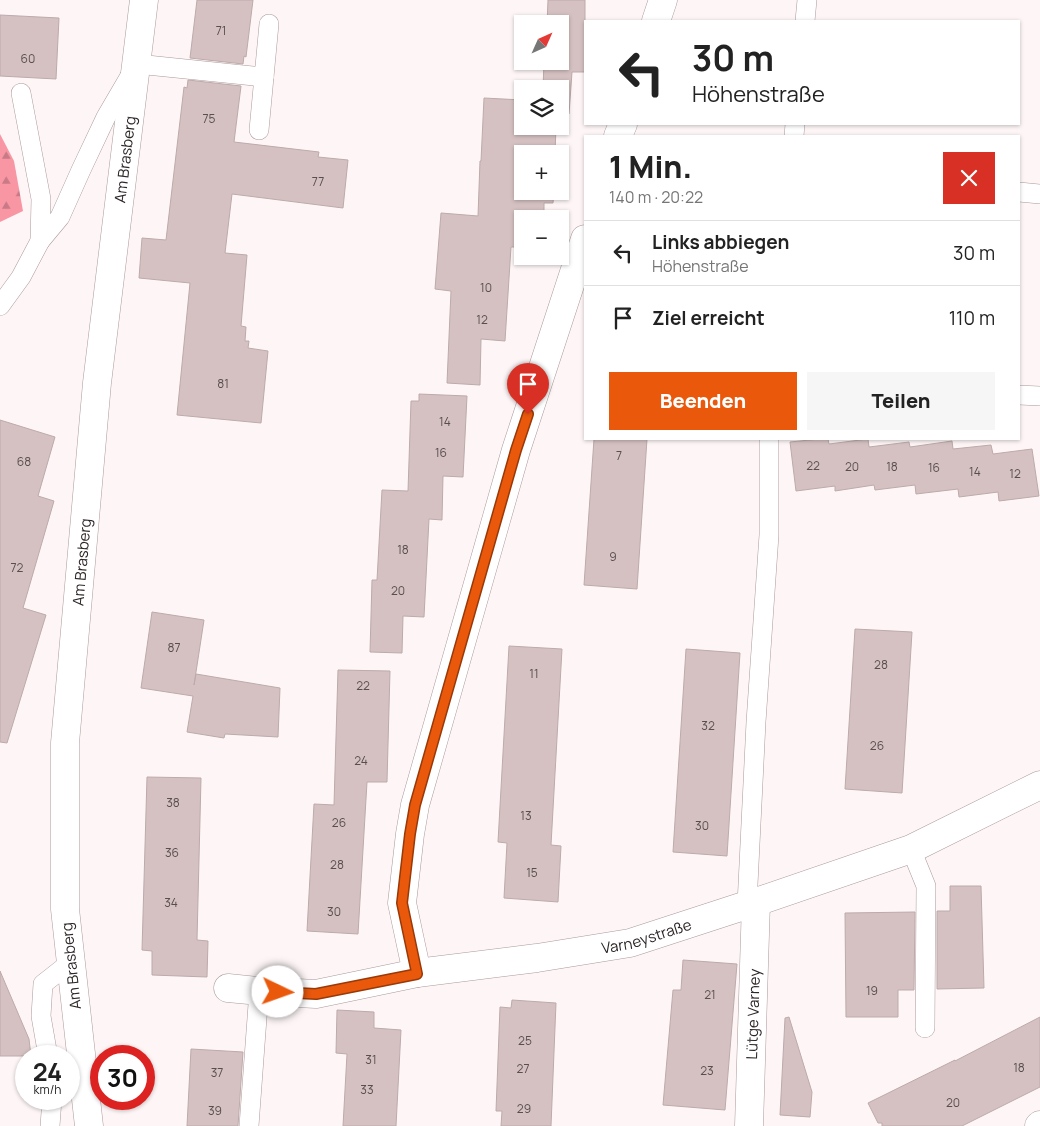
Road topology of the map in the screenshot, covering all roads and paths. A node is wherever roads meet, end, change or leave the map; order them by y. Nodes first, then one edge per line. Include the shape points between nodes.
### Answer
1 (144, 0) edge
2 (663, 0) edge
3 (807, 0) edge
4 (656, 20) edge
5 (805, 20) edge
6 (269, 24) dead end
7 (136, 64) junction
8 (264, 77) junction
9 (21, 93) dead end
10 (259, 130) dead end
11 (1020, 192) edge
12 (1040, 194) edge
13 (40, 241) junction
14 (584, 242) edge
15 (0, 306) edge
16 (1020, 395) edge
17 (1040, 396) edge
18 (768, 440) edge
19 (1040, 785) edge
20 (911, 849) junction
21 (752, 903) junction
22 (71, 962) junction
23 (417, 974) junction
24 (228, 988) dead end
25 (260, 991) junction
26 (925, 1028) dead end
27 (46, 1045) edge
28 (51, 1110) edge
29 (50, 1126) edge
30 (89, 1126) edge
31 (249, 1126) edge
32 (749, 1126) edge

1 - 7 street, Am Brasberg
2 - 4 street
3 - 5 lane
6 - 8 lane
7 - 8 lane
7 - 13 lane via 106,117 60,217
7 - 22 street, Am Brasberg via 97,383 65,743 65,909
8 - 10 lane
9 - 13 lane via 41,199
11 - 12 lane
13 - 15 lane
14 - 23 street via 516,450 415,805 402,903
16 - 17 lane
18 - 21 lane via 769,535 756,722
19 - 20 street, Varneystraße
20 - 21 street, Varneystraße
20 - 26 lane via 926,886
21 - 23 street, Varneystraße via 630,943
21 - 32 street, Lütge Varney
22 - 27 lane via 43,984 41,1016
22 - 30 street, Am Brasberg
23 - 25 street, Varneystraße via 316,994
24 - 25 street, Varneystraße
25 - 31 lane
28 - 29 lane

